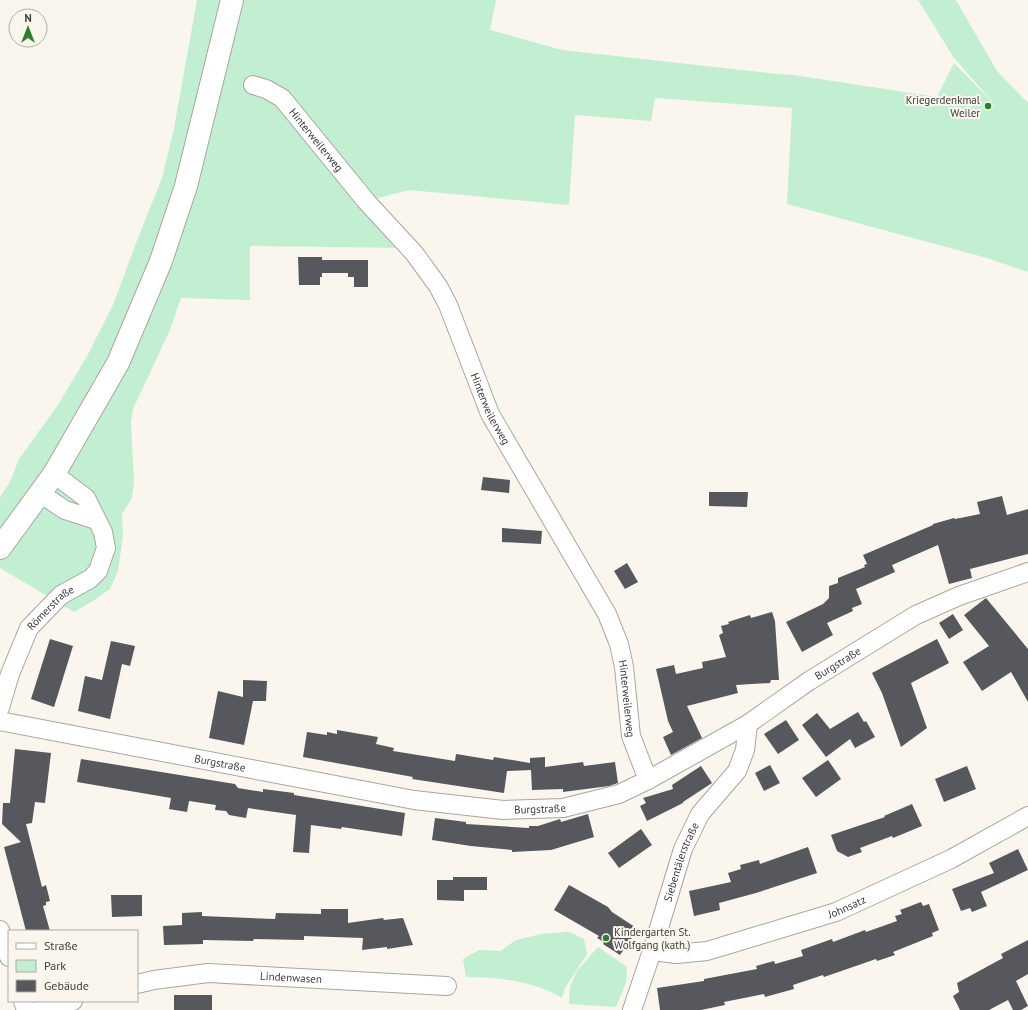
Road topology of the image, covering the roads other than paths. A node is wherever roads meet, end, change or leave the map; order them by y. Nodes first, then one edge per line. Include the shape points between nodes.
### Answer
1 (232, 0) edge
2 (253, 85) dead end
3 (54, 474) junction
4 (41, 494) junction
5 (96, 520) junction
6 (0, 548) edge
7 (1028, 572) edge
8 (0, 708) edge
9 (0, 721) edge
10 (748, 724) junction
11 (648, 780) junction
12 (1028, 816) edge
13 (0, 930) edge
14 (652, 951) junction
15 (8, 954) edge
16 (138, 984) edge
17 (447, 986) dead end
18 (69, 1002) edge
19 (39, 1010) edge
20 (632, 1010) edge

1 - 3 main road via 186,186 161,261 118,363
2 - 11 street, Hinterweilerweg via 282,98 366,201 414,253 438,286 448,305 490,414 607,614 619,644 624,667 631,736
3 - 4 main road
3 - 5 street, Römerstraße via 86,498
4 - 5 street via 65,510
4 - 6 main road
5 - 8 street, Römerstraße via 103,532 106,548 98,572 61,595 30,628 10,674
7 - 10 street, Burgstraße via 959,596 916,615 809,681
9 - 11 street, Burgstraße via 414,800 503,810 563,808 619,794
10 - 11 street, Burgstraße
10 - 14 street, Siebentälerstraße via 745,750 738,771 700,814 683,849
12 - 14 street, Johnsatz via 951,859 836,912 707,951 676,954
13 - 15 street
14 - 20 street, Siebentälerstraße
16 - 17 street, Lindenwasen via 208,973
18 - 19 street

